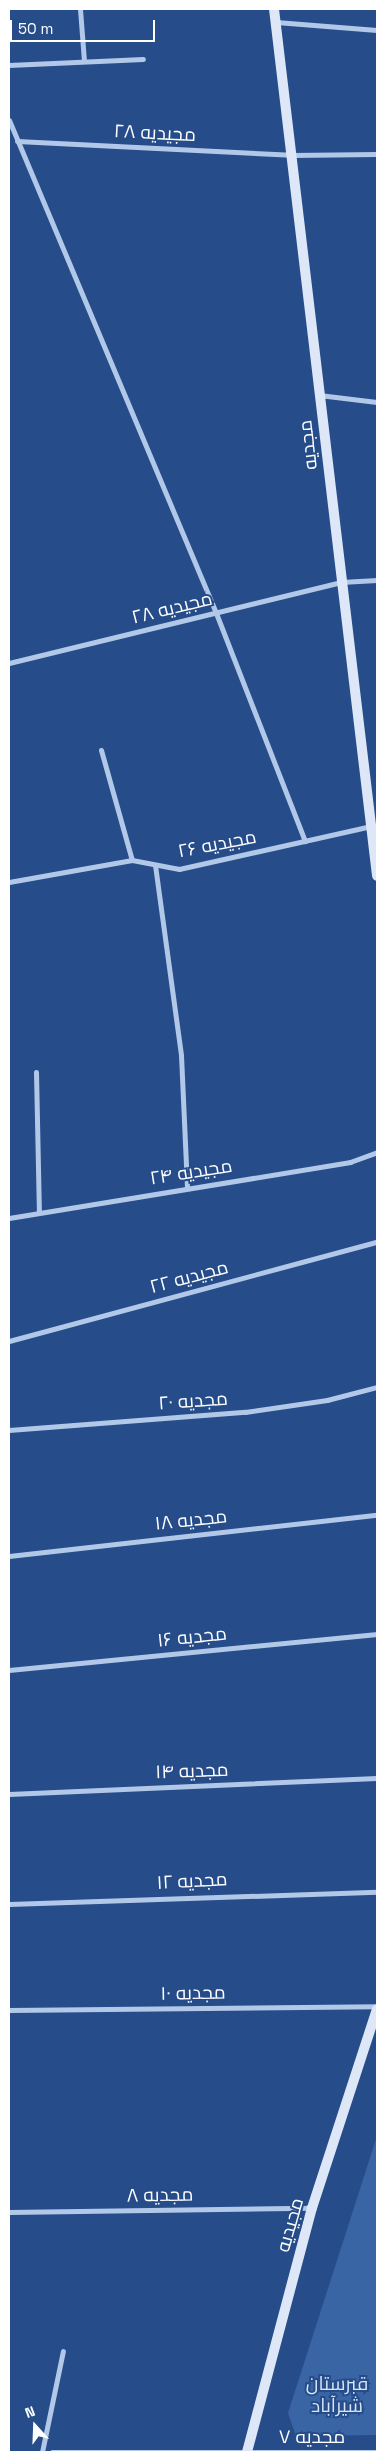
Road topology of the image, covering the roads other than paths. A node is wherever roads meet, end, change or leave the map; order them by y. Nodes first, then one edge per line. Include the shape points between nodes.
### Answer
1 (80, 9) edge
2 (274, 9) edge
3 (276, 22) junction
4 (377, 30) edge
5 (143, 58) dead end
6 (84, 62) junction
7 (9, 65) edge
8 (9, 120) edge
9 (16, 141) junction
10 (377, 154) edge
11 (291, 155) junction
12 (319, 395) junction
13 (377, 402) edge
14 (377, 580) edge
15 (341, 582) junction
16 (216, 613) junction
17 (9, 663) edge
18 (101, 750) dead end
19 (371, 826) junction
20 (305, 841) junction
21 (376, 848) edge
22 (132, 860) junction
23 (155, 865) junction
24 (377, 876) edge
25 (9, 882) edge
26 (36, 1072) dead end
27 (377, 1152) edge
28 (187, 1188) junction
29 (39, 1212) junction
30 (9, 1218) edge
31 (377, 1242) edge
32 (9, 1342) edge
33 (377, 1387) edge
34 (9, 1430) edge
35 (377, 1515) edge
36 (9, 1556) edge
37 (377, 1634) edge
38 (9, 1670) edge
39 (377, 1778) edge
40 (9, 1794) edge
41 (377, 1892) edge
42 (9, 1904) edge
43 (377, 2008) edge
44 (9, 2010) edge
45 (312, 2208) junction
46 (9, 2212) edge
47 (62, 2351) dead end
48 (42, 2452) edge
49 (52, 2452) edge
50 (60, 2452) edge
51 (247, 2452) edge
52 (377, 2452) edge

1 - 6 street
2 - 3 street, مجدیه
3 - 4 street
3 - 11 street, مجدیه
5 - 6 street
6 - 7 street
8 - 9 street
9 - 11 street, مجیدیه ۲۸
9 - 16 street
10 - 11 street, مجیدیه ۲۸
11 - 12 street, مجدیه
12 - 13 street
12 - 15 street, مجدیه
14 - 15 street, مجیدیه ۲۸
15 - 16 street, مجیدیه ۲۸
15 - 19 street, مجدیه
16 - 17 street, مجیدیه ۲۸
16 - 20 street
18 - 22 street
19 - 20 street, مجیدیه ۲۶
19 - 21 street, مجدیه
20 - 23 street, مجیدیه ۲۶ via 179,869
21 - 24 street, مجدیه
22 - 23 street, مجیدیه ۲۶
22 - 25 street, مجیدیه ۲۶
23 - 28 street via 180,1055
26 - 29 street
27 - 28 street, مجیدیه ۲۴ via 350,1162
28 - 29 street, مجیدیه ۲۴
29 - 30 street, مجیدیه ۲۴
31 - 32 street, مجیدیه ۲۲
33 - 34 street, مجدیه ۲۰ via 327,1400 245,1412
35 - 36 street, مجدیه ۱۸
37 - 38 street, مجدیه ۱۶
39 - 40 street, مجدیه ۱۴
41 - 42 street, مجدیه ۱۲
43 - 44 street, مجدیه ۱۰
43 - 45 street, مجیدیه
45 - 46 street, مجدیه ۸
45 - 51 street, مجیدیه
47 - 48 street
49 - 50 street, مجدیه ۷
50 - 51 street, مجدیه ۷
51 - 52 street, مجدیه ۷

